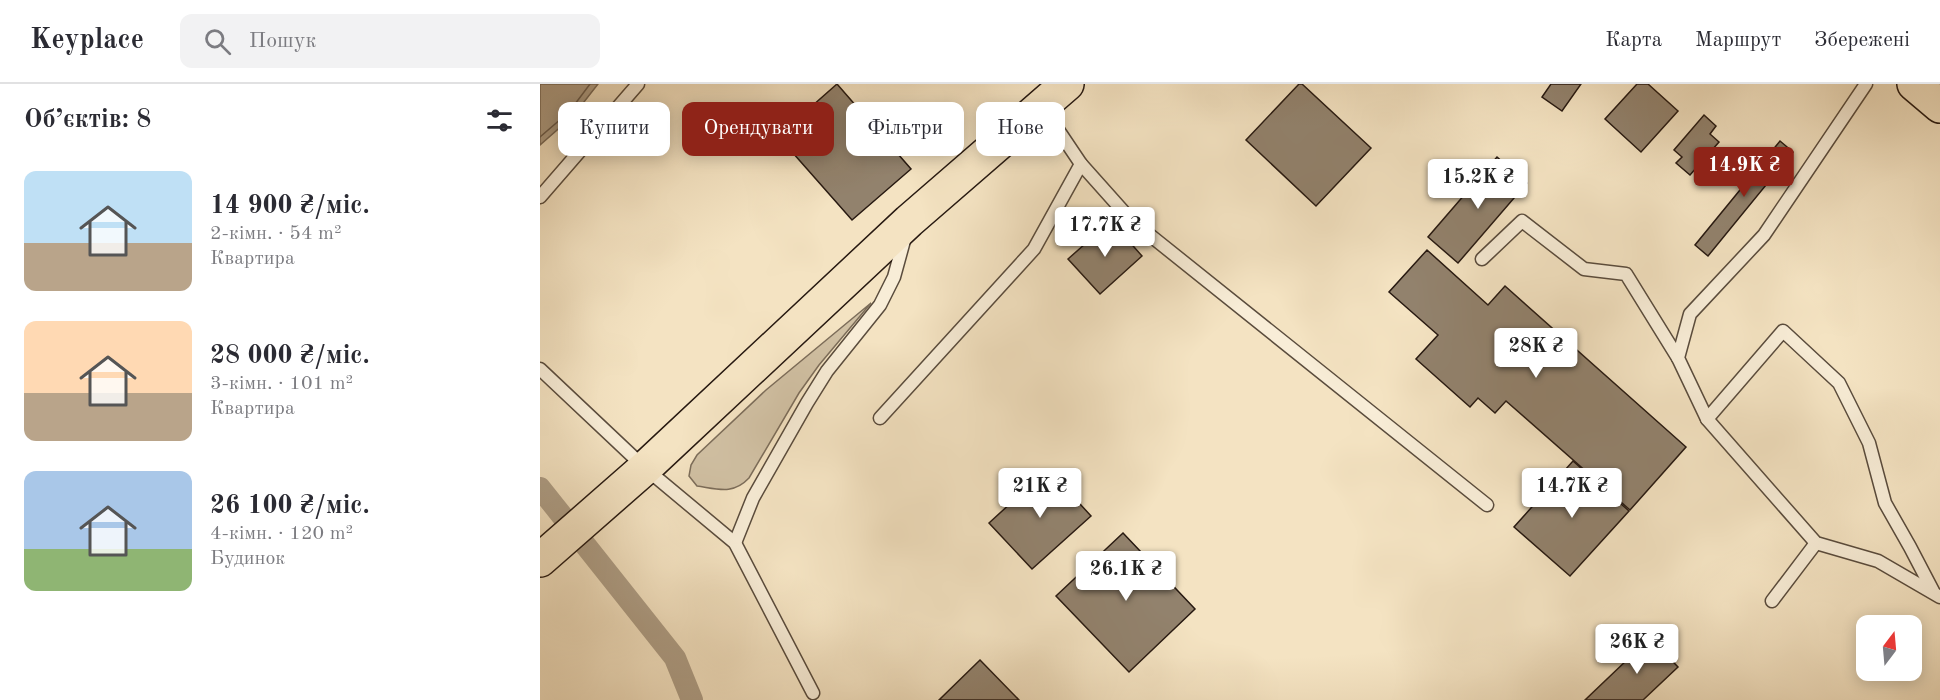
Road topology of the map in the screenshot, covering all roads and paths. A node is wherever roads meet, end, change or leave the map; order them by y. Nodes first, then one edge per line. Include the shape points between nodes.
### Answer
1 (639, 84) edge
2 (1067, 84) edge
3 (1866, 84) edge
4 (1914, 84) edge
5 (1046, 102) edge
6 (1940, 106) edge
7 (1065, 140) edge
8 (984, 156) edge
9 (1081, 164) junction
10 (540, 196) edge
11 (909, 221) junction
12 (1482, 259) dead end
13 (1678, 358) junction
14 (540, 369) edge
15 (880, 418) dead end
16 (1707, 419) junction
17 (645, 468) junction
18 (1487, 506) dead end
19 (735, 543) junction
20 (1816, 543) junction
21 (541, 560) edge
22 (1936, 594) edge
23 (1772, 601) dead end
24 (813, 693) dead end

1 - 10 lane
2 - 5 highway
3 - 13 lane via 1764,235 1690,314
4 - 6 highway
7 - 9 lane
8 - 11 highway
9 - 15 lane via 1034,249
9 - 18 lane via 1131,220
11 - 17 highway
11 - 19 lane via 894,277 880,305 827,371 807,403 753,498
12 - 13 lane via 1522,221 1584,269 1626,274
13 - 16 lane
14 - 17 lane
16 - 20 lane
16 - 22 lane via 1783,331 1839,383 1869,443 1884,503
17 - 19 lane
17 - 21 highway
19 - 24 lane
20 - 22 lane via 1878,561
20 - 23 lane

